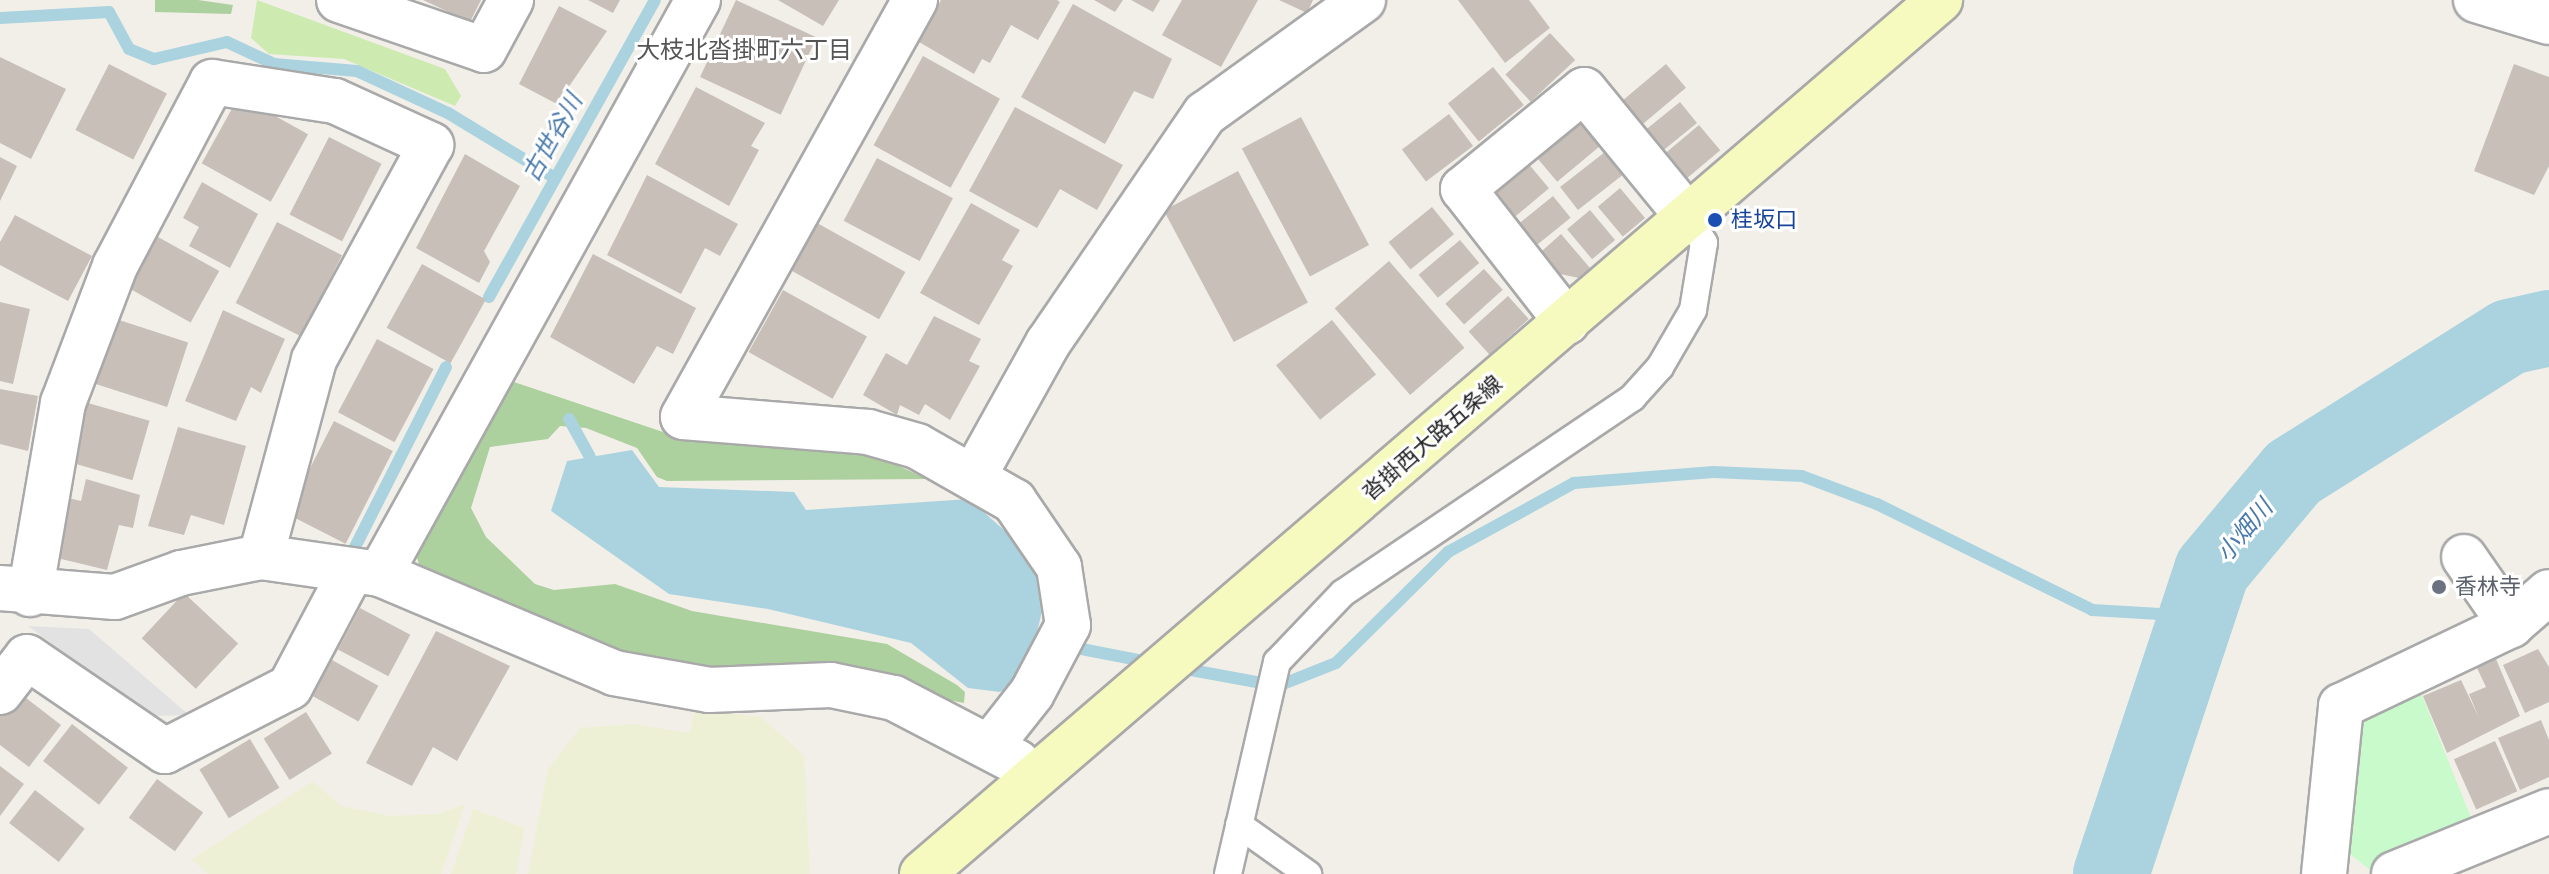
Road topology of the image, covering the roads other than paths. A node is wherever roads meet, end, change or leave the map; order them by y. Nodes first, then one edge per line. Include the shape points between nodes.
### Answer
1 (339, 0) edge
2 (511, 0) edge
3 (698, 0) edge
4 (915, 0) edge
5 (1363, 0) edge
6 (1940, 0) edge
7 (2476, 0) edge
8 (2549, 22) edge
9 (1687, 216) junction
10 (1567, 322) junction
11 (975, 474) junction
12 (261, 557) junction
13 (2464, 557) dead end
14 (366, 572) junction
15 (15, 591) edge
16 (2549, 592) edge
17 (2511, 625) junction
18 (0, 692) edge
19 (991, 745) junction
20 (1039, 777) junction
21 (2549, 811) edge
22 (1239, 825) junction
23 (922, 874) edge
24 (1228, 874) edge
25 (1308, 874) edge
26 (2324, 874) edge
27 (2394, 874) edge

1 - 2 street via 484,50
3 - 14 street
4 - 11 street via 683,417 868,432 917,446
5 - 11 street via 1205,114 1048,343
6 - 9 main road, 沓掛西大路五条線
7 - 8 street
9 - 10 main road, 沓掛西大路五条線
9 - 10 street via 1584,90 1463,189
9 - 22 lane via 1704,243 1693,310 1660,367 1632,398 1343,593 1277,662
10 - 20 main road, 沓掛西大路五条線
11 - 19 street via 1014,501 1037,529 1059,567 1068,625 1032,693
12 - 14 street
12 - 15 street via 181,573 115,597
12 - 15 street via 314,360 431,145 335,101 212,82 115,266 63,403
13 - 17 street
14 - 18 street via 290,687 165,751 27,657
14 - 19 street via 614,673 709,690 831,685 894,698
16 - 17 street
17 - 26 street via 2341,706
19 - 20 street
20 - 23 main road, 沓掛西大路五条線
21 - 27 street
22 - 24 lane
22 - 25 lane

